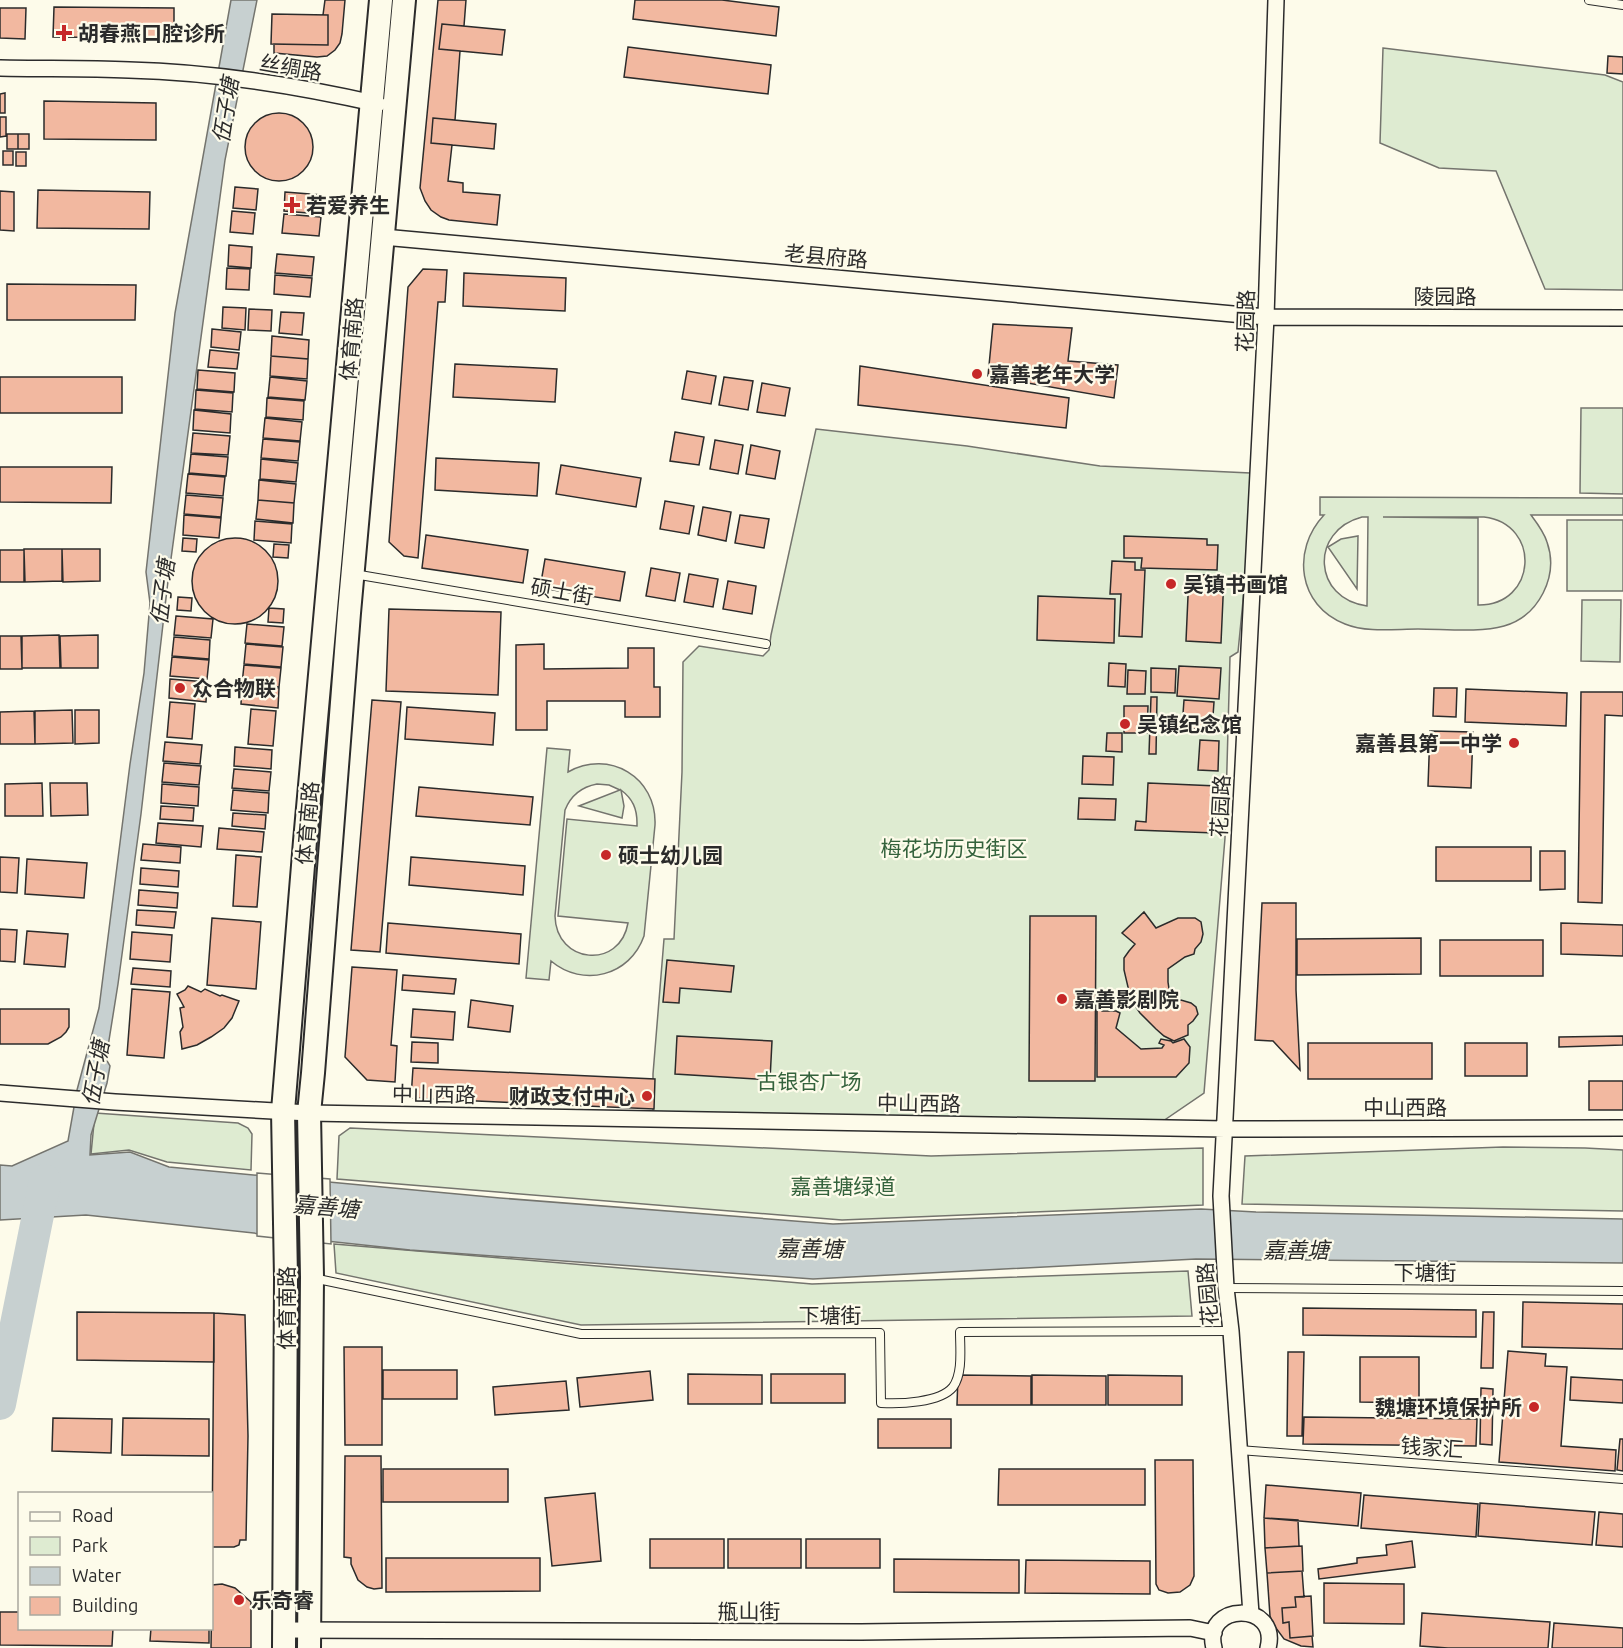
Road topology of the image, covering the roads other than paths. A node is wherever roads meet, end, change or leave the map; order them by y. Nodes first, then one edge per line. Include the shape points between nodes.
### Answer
1 (381, 0) edge
2 (404, 0) edge
3 (1276, 0) edge
4 (1589, 0) edge
5 (1623, 6) edge
6 (0, 68) edge
7 (372, 103) junction
8 (394, 108) junction
9 (383, 237) junction
10 (1266, 317) junction
11 (1623, 318) edge
12 (352, 573) junction
13 (766, 644) dead end
14 (0, 1093) edge
15 (283, 1111) junction
16 (309, 1113) junction
17 (1623, 1128) edge
18 (1225, 1129) junction
19 (312, 1277) junction
20 (1226, 1288) junction
21 (1623, 1291) edge
22 (1231, 1330) junction
23 (1239, 1450) junction
24 (1623, 1479) edge
25 (1251, 1614) junction
26 (284, 1639) edge
27 (309, 1639) edge
28 (1214, 1641) edge
29 (1268, 1648) edge

1 - 7 main road, 体育南路
2 - 8 main road, 体育南路
3 - 10 street, 花园路
4 - 5 lane
6 - 7 street, 丝绸路 via 202,75
7 - 8 street, 丝绸路
7 - 15 main road, 体育南路
8 - 9 main road, 体育南路
9 - 10 street, 老县府路
9 - 12 main road, 体育南路
10 - 11 street, 陵园路
10 - 18 street, 花园路
12 - 13 lane, 硕士街
12 - 16 main road, 体育南路
14 - 15 street, 中山西路
15 - 16 street, 中山西路
15 - 26 main road, 体育南路
16 - 18 street, 中山西路
16 - 19 main road, 体育南路
17 - 18 street, 中山西路
18 - 20 street, 花园路 via 1221,1196
19 - 22 lane, 下塘街 via 582,1334 880,1333 881,1403 924,1401 953,1387 960,1362 960,1332
19 - 27 main road, 体育南路
20 - 21 lane, 下塘街
20 - 22 street, 花园路
22 - 23 street, 花园路
23 - 24 lane, 钱家汇
23 - 25 street, 花园路
25 - 28 street via 1232,1613 1224,1618
25 - 29 street via 1265,1625
26 - 27 street, 甁山街
27 - 28 street, 甁山街 via 1190,1628

